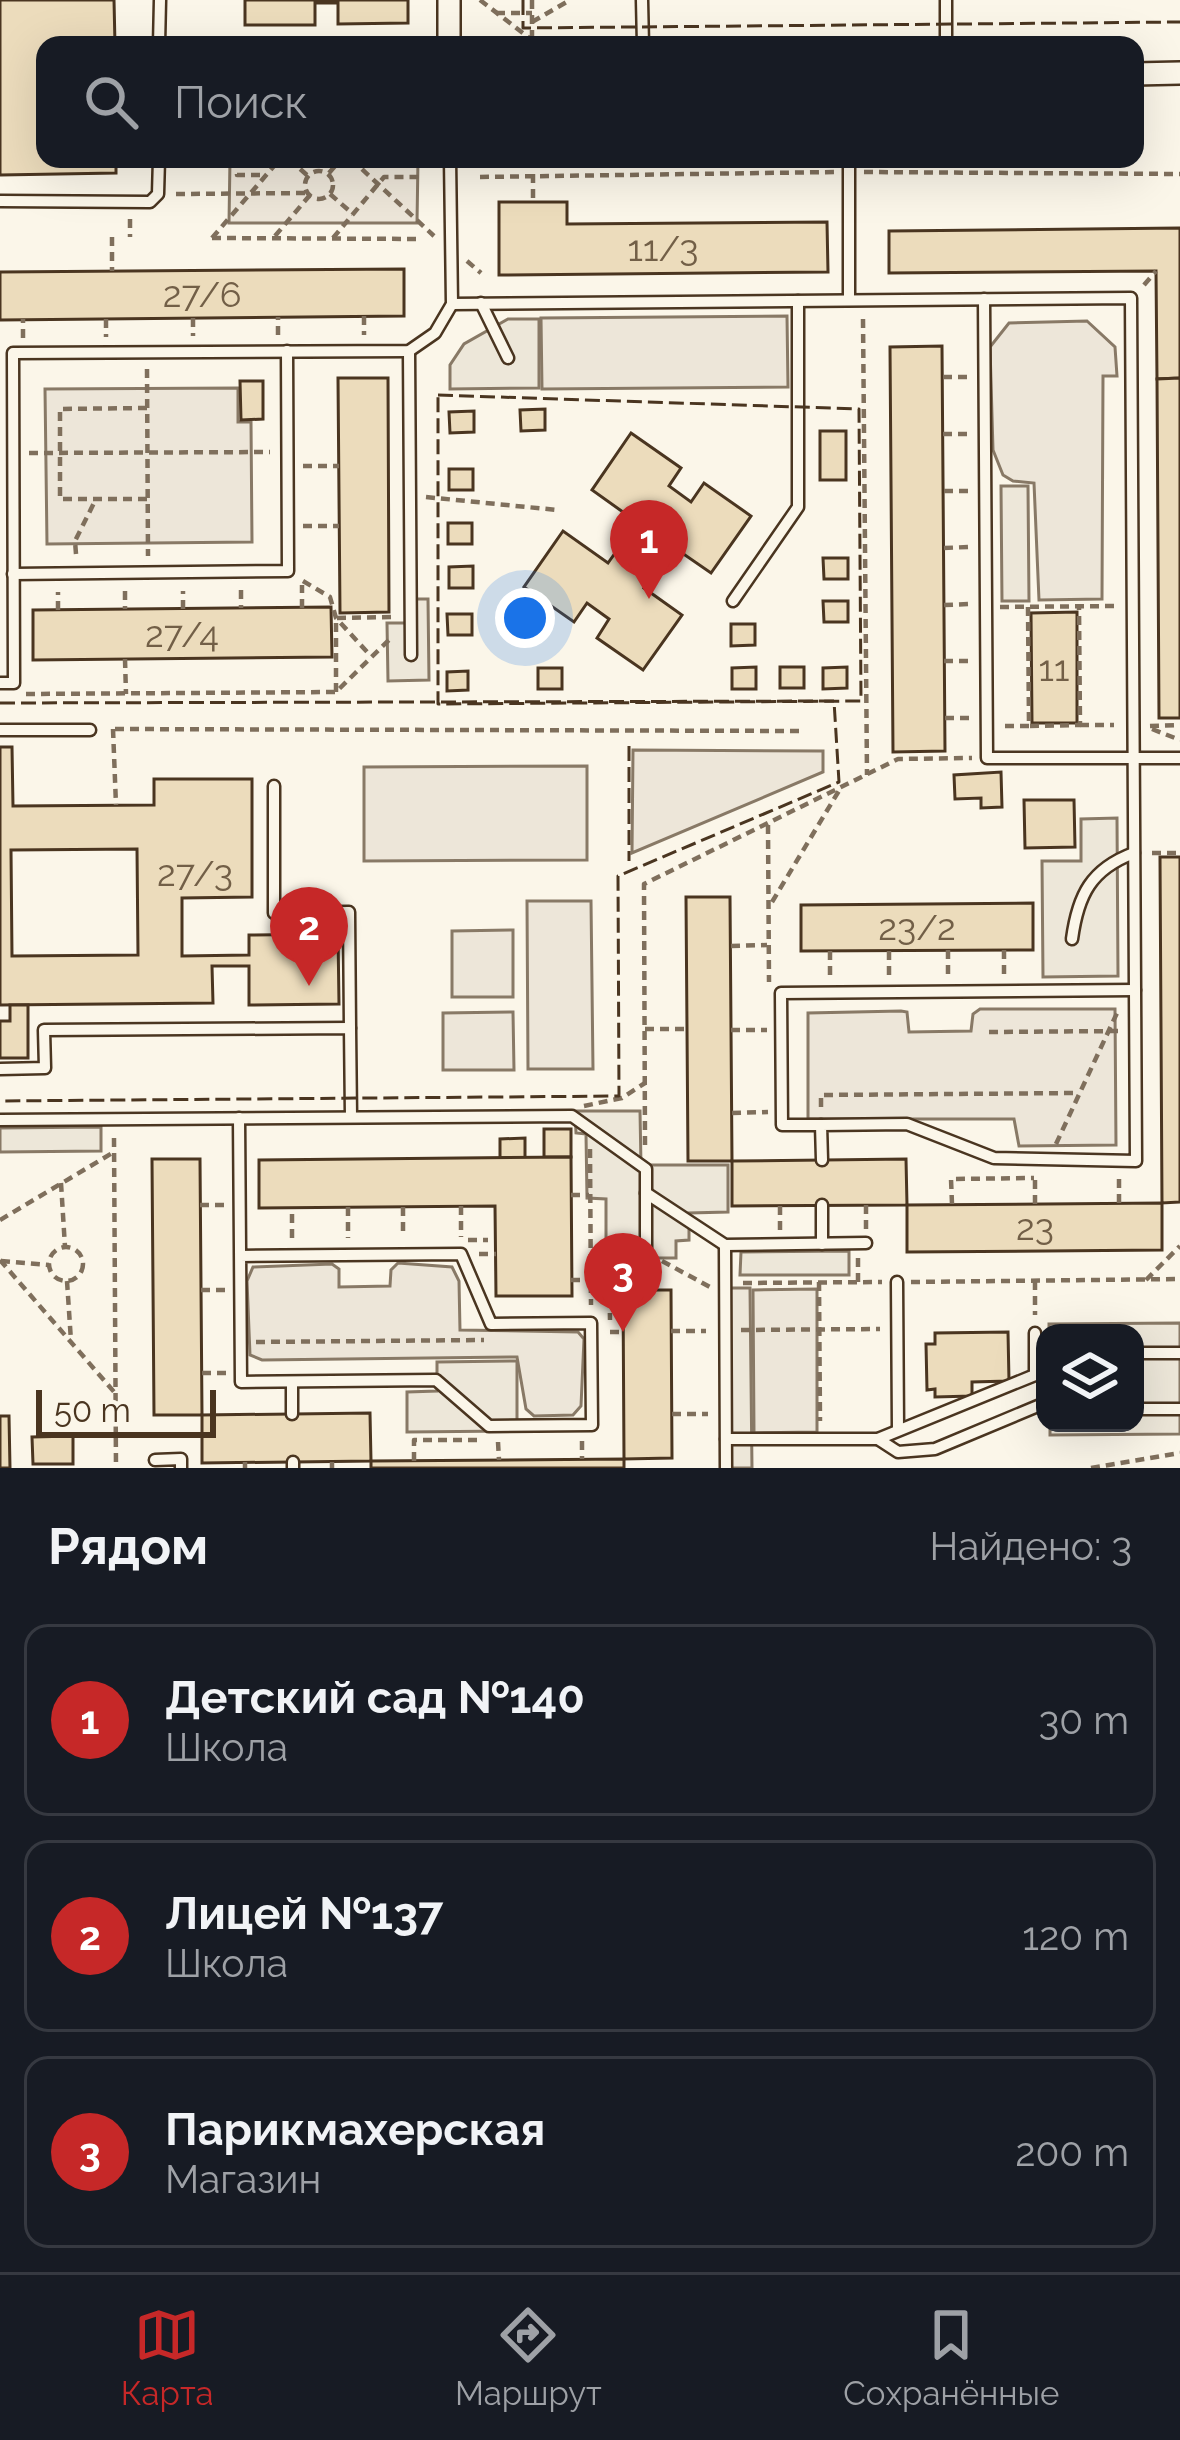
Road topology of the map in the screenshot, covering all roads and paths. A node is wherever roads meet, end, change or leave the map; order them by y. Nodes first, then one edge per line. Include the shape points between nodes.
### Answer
1 (160, 0) edge
2 (449, 0) edge
3 (480, 0) edge
4 (532, 0) edge
5 (570, 0) edge
6 (642, 0) edge
7 (946, 0) edge
8 (496, 13) junction
9 (532, 13) junction
10 (532, 22) junction
11 (159, 36) edge
12 (449, 36) edge
13 (527, 36) edge
14 (532, 36) edge
15 (643, 36) edge
16 (946, 36) edge
17 (1180, 73) edge
18 (1144, 74) edge
19 (159, 168) edge
20 (237, 168) edge
21 (272, 168) edge
22 (299, 168) edge
23 (333, 168) edge
24 (361, 168) edge
25 (450, 168) edge
26 (533, 168) edge
27 (849, 168) edge
28 (328, 174) junction
29 (266, 175) junction
30 (308, 176) junction
31 (420, 178) dead end
32 (379, 184) junction
33 (158, 194) junction
34 (250, 194) junction
35 (309, 194) junction
36 (329, 194) junction
37 (0, 201) edge
38 (533, 202) dead end
39 (353, 214) junction
40 (112, 237) dead end
41 (273, 238) junction
42 (333, 238) junction
43 (421, 239) dead end
44 (451, 247) junction
45 (112, 271) dead end
46 (1156, 271) dead end
47 (481, 273) dead end
48 (1139, 291) dead end
49 (984, 299) junction
50 (856, 300) junction
51 (798, 301) junction
52 (481, 303) junction
53 (452, 304) junction
54 (364, 316) dead end
55 (278, 317) dead end
56 (193, 318) dead end
57 (23, 319) dead end
58 (106, 319) dead end
59 (364, 343) dead end
60 (193, 345) dead end
61 (106, 346) dead end
62 (23, 347) dead end
63 (282, 348) junction
64 (409, 351) junction
65 (147, 352) junction
66 (508, 358) dead end
67 (943, 377) dead end
68 (968, 377) dead end
69 (147, 408) junction
70 (943, 434) dead end
71 (968, 434) dead end
72 (288, 452) junction
73 (60, 453) junction
74 (148, 453) junction
75 (13, 454) junction
76 (287, 466) junction
77 (339, 466) dead end
78 (944, 491) dead end
79 (969, 491) dead end
80 (410, 495) junction
81 (96, 499) junction
82 (148, 499) junction
83 (557, 510) dead end
84 (288, 526) junction
85 (339, 526) dead end
86 (944, 548) dead end
87 (969, 548) dead end
88 (288, 571) junction
89 (148, 572) junction
90 (76, 573) junction
91 (14, 574) junction
92 (302, 585) dead end
93 (125, 586) dead end
94 (183, 586) dead end
95 (241, 586) dead end
96 (58, 587) dead end
97 (733, 602) dead end
98 (944, 604) dead end
99 (969, 604) dead end
100 (1133, 606) junction
101 (1028, 607) junction
102 (1079, 607) junction
103 (241, 608) dead end
104 (302, 608) dead end
105 (986, 608) junction
106 (125, 609) dead end
107 (183, 609) dead end
108 (58, 610) dead end
109 (336, 617) junction
110 (411, 622) junction
111 (411, 655) dead end
112 (370, 656) junction
113 (125, 659) dead end
114 (944, 661) dead end
115 (970, 661) dead end
116 (0, 683) edge
117 (337, 692) junction
118 (14, 694) dead end
119 (89, 694) junction
120 (126, 694) junction
121 (945, 718) dead end
122 (970, 718) dead end
123 (1080, 725) junction
124 (1133, 725) junction
125 (1180, 725) edge
126 (987, 726) junction
127 (1029, 726) junction
128 (115, 729) junction
129 (0, 730) edge
130 (90, 730) junction
131 (803, 731) dead end
132 (1180, 740) edge
133 (1134, 756) junction
134 (987, 758) junction
135 (1180, 758) edge
136 (867, 775) junction
137 (274, 786) dead end
138 (840, 788) junction
139 (116, 806) dead end
140 (768, 824) junction
141 (1135, 853) junction
142 (1180, 853) edge
143 (1072, 939) dead end
144 (769, 945) dead end
145 (731, 946) dead end
146 (948, 950) dead end
147 (1004, 950) dead end
148 (830, 951) dead end
149 (889, 951) dead end
150 (1004, 981) dead end
151 (889, 982) dead end
152 (948, 982) dead end
153 (830, 983) dead end
154 (1136, 990) junction
155 (350, 1028) junction
156 (645, 1029) junction
157 (686, 1029) dead end
158 (731, 1030) dead end
159 (769, 1030) dead end
160 (1107, 1031) junction
161 (1136, 1031) junction
162 (989, 1032) dead end
163 (0, 1069) edge
164 (645, 1083) junction
165 (1079, 1093) junction
166 (821, 1095) dead end
167 (572, 1108) dead end
168 (770, 1112) dead end
169 (732, 1113) dead end
170 (239, 1118) junction
171 (351, 1118) junction
172 (114, 1119) junction
173 (0, 1120) edge
174 (821, 1125) junction
175 (590, 1128) junction
176 (114, 1152) junction
177 (1048, 1159) junction
178 (821, 1160) dead end
179 (646, 1169) junction
180 (1035, 1178) dead end
181 (1119, 1178) dead end
182 (951, 1179) dead end
183 (61, 1183) junction
184 (646, 1193) junction
185 (571, 1196) dead end
186 (591, 1196) junction
187 (1119, 1203) dead end
188 (952, 1204) dead end
189 (1035, 1204) dead end
190 (200, 1205) dead end
191 (232, 1205) dead end
192 (822, 1205) dead end
193 (461, 1206) dead end
194 (403, 1207) dead end
195 (292, 1208) dead end
196 (348, 1208) dead end
197 (0, 1220) edge
198 (403, 1240) dead end
199 (292, 1241) dead end
200 (348, 1241) dead end
201 (866, 1243) dead end
202 (725, 1244) junction
203 (822, 1244) junction
204 (1180, 1246) edge
205 (65, 1247) junction
206 (646, 1252) junction
207 (591, 1253) junction
208 (461, 1255) junction
209 (240, 1256) junction
210 (1, 1261) edge
211 (49, 1265) junction
212 (1180, 1279) edge
213 (572, 1280) dead end
214 (591, 1280) junction
215 (1146, 1280) junction
216 (67, 1281) junction
217 (1035, 1281) junction
218 (819, 1282) junction
219 (897, 1282) junction
220 (201, 1290) dead end
221 (232, 1290) dead end
222 (725, 1290) junction
223 (591, 1323) junction
224 (898, 1329) junction
225 (726, 1330) junction
226 (820, 1330) junction
227 (610, 1331) dead end
228 (671, 1331) dead end
229 (623, 1332) dead end
230 (1035, 1333) joint
231 (498, 1340) dead end
232 (71, 1342) junction
233 (240, 1342) junction
234 (1144, 1353) edge
235 (1180, 1353) edge
236 (202, 1373) dead end
237 (241, 1373) junction
238 (292, 1382) junction
239 (115, 1393) junction
240 (1036, 1407) edge
241 (1180, 1408) edge
242 (1144, 1409) edge
243 (292, 1414) dead end
244 (672, 1414) dead end
245 (726, 1414) junction
246 (898, 1429) junction
247 (726, 1438) junction
248 (498, 1439) dead end
249 (582, 1439) dead end
250 (820, 1439) junction
251 (878, 1439) junction
252 (413, 1440) dead end
253 (1180, 1453) edge
254 (582, 1459) dead end
255 (155, 1460) dead end
256 (499, 1460) dead end
257 (414, 1461) dead end
258 (116, 1468) edge
259 (181, 1468) edge
260 (727, 1468) edge
261 (1090, 1468) edge

1 - 11 lane
2 - 12 street
3 - 8 path
4 - 9 path
5 - 10 path
6 - 15 lane
7 - 16 lane
8 - 9 path
8 - 13 path
9 - 10 path
10 - 14 path
17 - 18 street
19 - 33 lane
20 - 29 path via 237,175
21 - 29 path
22 - 30 path
23 - 28 path
24 - 32 path
25 - 44 lane
26 - 38 path
27 - 50 lane
28 - 30 path
28 - 36 path
29 - 34 path
30 - 35 path
31 - 32 path via 384,177
32 - 39 path
32 - 44 path
33 - 34 path
33 - 37 lane via 149,202
34 - 35 path
34 - 41 path via 212,238
35 - 36 path
35 - 41 path
36 - 39 path
39 - 42 path
40 - 45 path
41 - 42 path
42 - 43 path
44 - 47 path
44 - 53 lane
46 - 48 path
49 - 50 lane
49 - 100 lane via 1130,298
49 - 105 lane
50 - 51 lane
50 - 136 path
51 - 52 lane
51 - 97 lane via 798,507
52 - 53 lane
52 - 66 lane
53 - 64 lane via 435,333
54 - 59 path
55 - 63 path
56 - 60 path
57 - 62 path
58 - 61 path
63 - 64 lane
63 - 65 lane
63 - 72 lane
64 - 80 lane
65 - 69 path
65 - 75 lane via 13,352
67 - 68 path
69 - 73 path via 60,409
69 - 74 path
70 - 71 path
72 - 74 path
72 - 76 lane
73 - 74 path
73 - 75 path
73 - 81 path via 60,499
74 - 82 path
75 - 91 lane
76 - 77 path
76 - 84 lane
78 - 79 path
80 - 83 path
80 - 110 lane
81 - 82 path
81 - 90 path via 75,541
82 - 89 path
84 - 85 path
84 - 88 lane
86 - 87 path
88 - 89 lane
88 - 109 path via 330,597
89 - 90 lane
90 - 91 lane
91 - 116 lane via 14,683
92 - 104 path
93 - 106 path
94 - 107 path
95 - 103 path
96 - 108 path
98 - 99 path
100 - 102 path
100 - 124 lane
101 - 102 path
101 - 105 path
101 - 127 path
102 - 123 path
105 - 126 lane
109 - 110 path
109 - 112 path
109 - 117 path
110 - 111 lane
110 - 112 path
112 - 117 path
113 - 120 path
114 - 115 path
117 - 120 path
118 - 119 path
119 - 120 path
119 - 130 path
121 - 122 path
123 - 124 path
123 - 127 path
124 - 133 lane
125 - 132 path via 1142,726
126 - 127 path
126 - 134 lane
128 - 130 path
128 - 131 path
128 - 139 path
129 - 130 lane
133 - 134 lane
133 - 135 lane
133 - 141 lane
134 - 136 path via 898,759
136 - 138 path
137 - 155 lane via 274,913 350,912
138 - 140 path
138 - 140 path via 769,907
140 - 156 path via 644,884
141 - 142 path
141 - 143 lane via 1094,876 1077,903
141 - 154 lane
144 - 145 path
146 - 152 path
147 - 150 path
148 - 153 path
149 - 151 path
154 - 160 path
154 - 161 lane
154 - 174 lane via 781,993 782,1125
155 - 163 lane via 44,1030 45,1068
155 - 171 lane
156 - 157 path
156 - 164 path
158 - 159 path
160 - 161 path
160 - 162 path
160 - 165 path
161 - 177 lane via 1136,1161
164 - 167 path via 622,1098
164 - 179 path
165 - 166 path
165 - 177 path
168 - 169 path
170 - 171 lane
170 - 172 lane
170 - 209 lane
171 - 175 lane via 572,1116
172 - 173 lane
172 - 176 path
174 - 177 lane via 907,1124 994,1158
174 - 178 lane
175 - 179 lane
175 - 186 path
176 - 183 path
176 - 239 path
179 - 184 lane
180 - 189 path
181 - 187 path
182 - 188 path
183 - 197 path
183 - 205 path
184 - 202 lane
184 - 206 lane
185 - 186 path
186 - 207 path
190 - 191 path
192 - 203 lane
193 - 208 path
194 - 198 path
195 - 199 path
196 - 200 path
201 - 203 lane
202 - 203 lane
202 - 222 lane
204 - 215 path
205 - 211 path
205 - 216 path via 83,1263
206 - 207 path
206 - 222 path
207 - 214 path
208 - 209 lane
208 - 223 lane via 491,1324
209 - 233 lane
210 - 211 path
210 - 232 path
211 - 216 path
212 - 215 path
213 - 214 path
214 - 223 path
215 - 217 path
216 - 232 path
217 - 219 path
217 - 230 path
218 - 219 path
218 - 222 path
218 - 226 path
219 - 224 lane
220 - 221 path
222 - 225 lane
223 - 238 lane via 592,1425 490,1426 436,1380
224 - 226 path
224 - 246 lane
225 - 226 path
225 - 228 path
225 - 245 lane
226 - 250 path
227 - 229 path
230 - 246 lane via 1036,1375
231 - 233 path
232 - 239 path
233 - 237 lane
234 - 235 lane
236 - 237 path
237 - 238 lane via 241,1382
238 - 243 lane
239 - 258 path
240 - 251 lane via 935,1449 898,1452
241 - 242 lane
244 - 245 path
245 - 247 lane
246 - 251 lane
247 - 250 lane
247 - 260 lane
248 - 256 path
249 - 254 path
250 - 251 lane
252 - 257 path
253 - 261 path
255 - 259 lane via 181,1459

